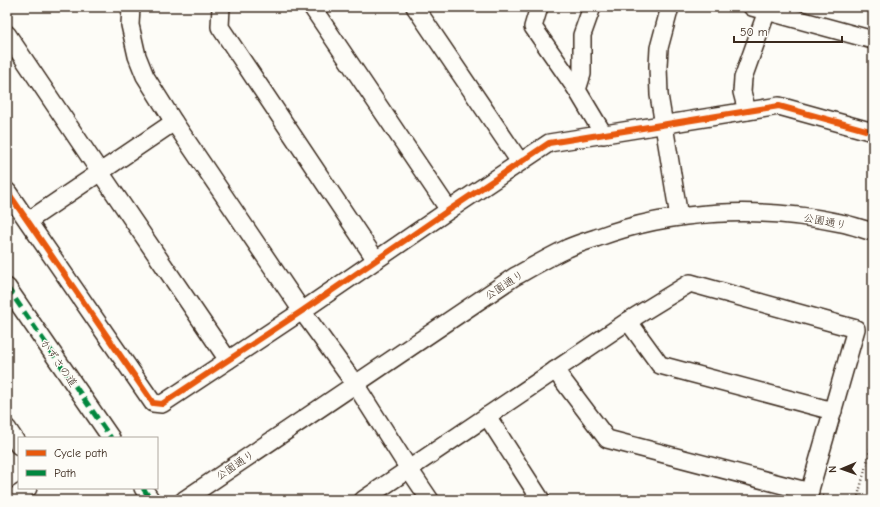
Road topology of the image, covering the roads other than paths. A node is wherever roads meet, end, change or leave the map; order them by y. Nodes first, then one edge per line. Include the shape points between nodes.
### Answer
1 (131, 7) edge
2 (221, 7) edge
3 (312, 7) edge
4 (414, 7) edge
5 (539, 7) edge
6 (592, 7) edge
7 (670, 7) edge
8 (760, 9) edge
9 (873, 40) edge
10 (9, 43) edge
11 (577, 90) junction
12 (747, 111) junction
13 (174, 122) junction
14 (664, 124) junction
15 (873, 132) edge
16 (604, 134) junction
17 (520, 162) junction
18 (100, 172) junction
19 (7, 191) edge
20 (449, 210) junction
21 (679, 217) junction
22 (28, 221) junction
23 (873, 232) edge
24 (376, 260) junction
25 (7, 287) edge
26 (302, 310) junction
27 (628, 321) junction
28 (228, 360) junction
29 (555, 370) junction
30 (355, 384) junction
31 (833, 410) junction
32 (487, 416) junction
33 (7, 428) edge
34 (110, 437) edge
35 (18, 444) edge
36 (409, 469) junction
37 (26, 489) edge
38 (144, 489) edge
39 (808, 496) edge
40 (10, 500) edge
41 (151, 500) edge
42 (184, 500) edge
43 (363, 500) edge
44 (430, 500) edge
45 (542, 500) edge

1 - 13 street via 130,25 137,56 145,76
2 - 24 street via 220,27
3 - 20 street
4 - 17 street
5 - 11 street via 533,28
6 - 11 street via 582,35 582,74
7 - 14 street via 659,48 659,95
8 - 9 street
8 - 12 street via 743,78 742,92
10 - 18 street
11 - 16 street
12 - 14 street
12 - 15 street via 779,106
13 - 18 street
13 - 26 street
14 - 16 street
14 - 21 street
16 - 17 street via 549,143
17 - 20 street
18 - 22 street
18 - 28 street
19 - 22 street
20 - 24 street
21 - 23 street, 公園通り via 729,212 764,213 842,223
21 - 30 street, 公園通り via 610,232 541,262 514,277
22 - 28 street via 153,403 162,404
24 - 26 street
25 - 34 street, かずさの道
26 - 28 street
26 - 30 street
27 - 29 street
27 - 31 street via 660,364
27 - 31 street via 690,283 856,329
29 - 32 street
29 - 39 street via 606,439
30 - 36 street
30 - 42 street, 公園通り
31 - 39 street
32 - 36 street
32 - 45 street
33 - 35 street
36 - 43 street
36 - 44 street
37 - 40 street
38 - 41 street

